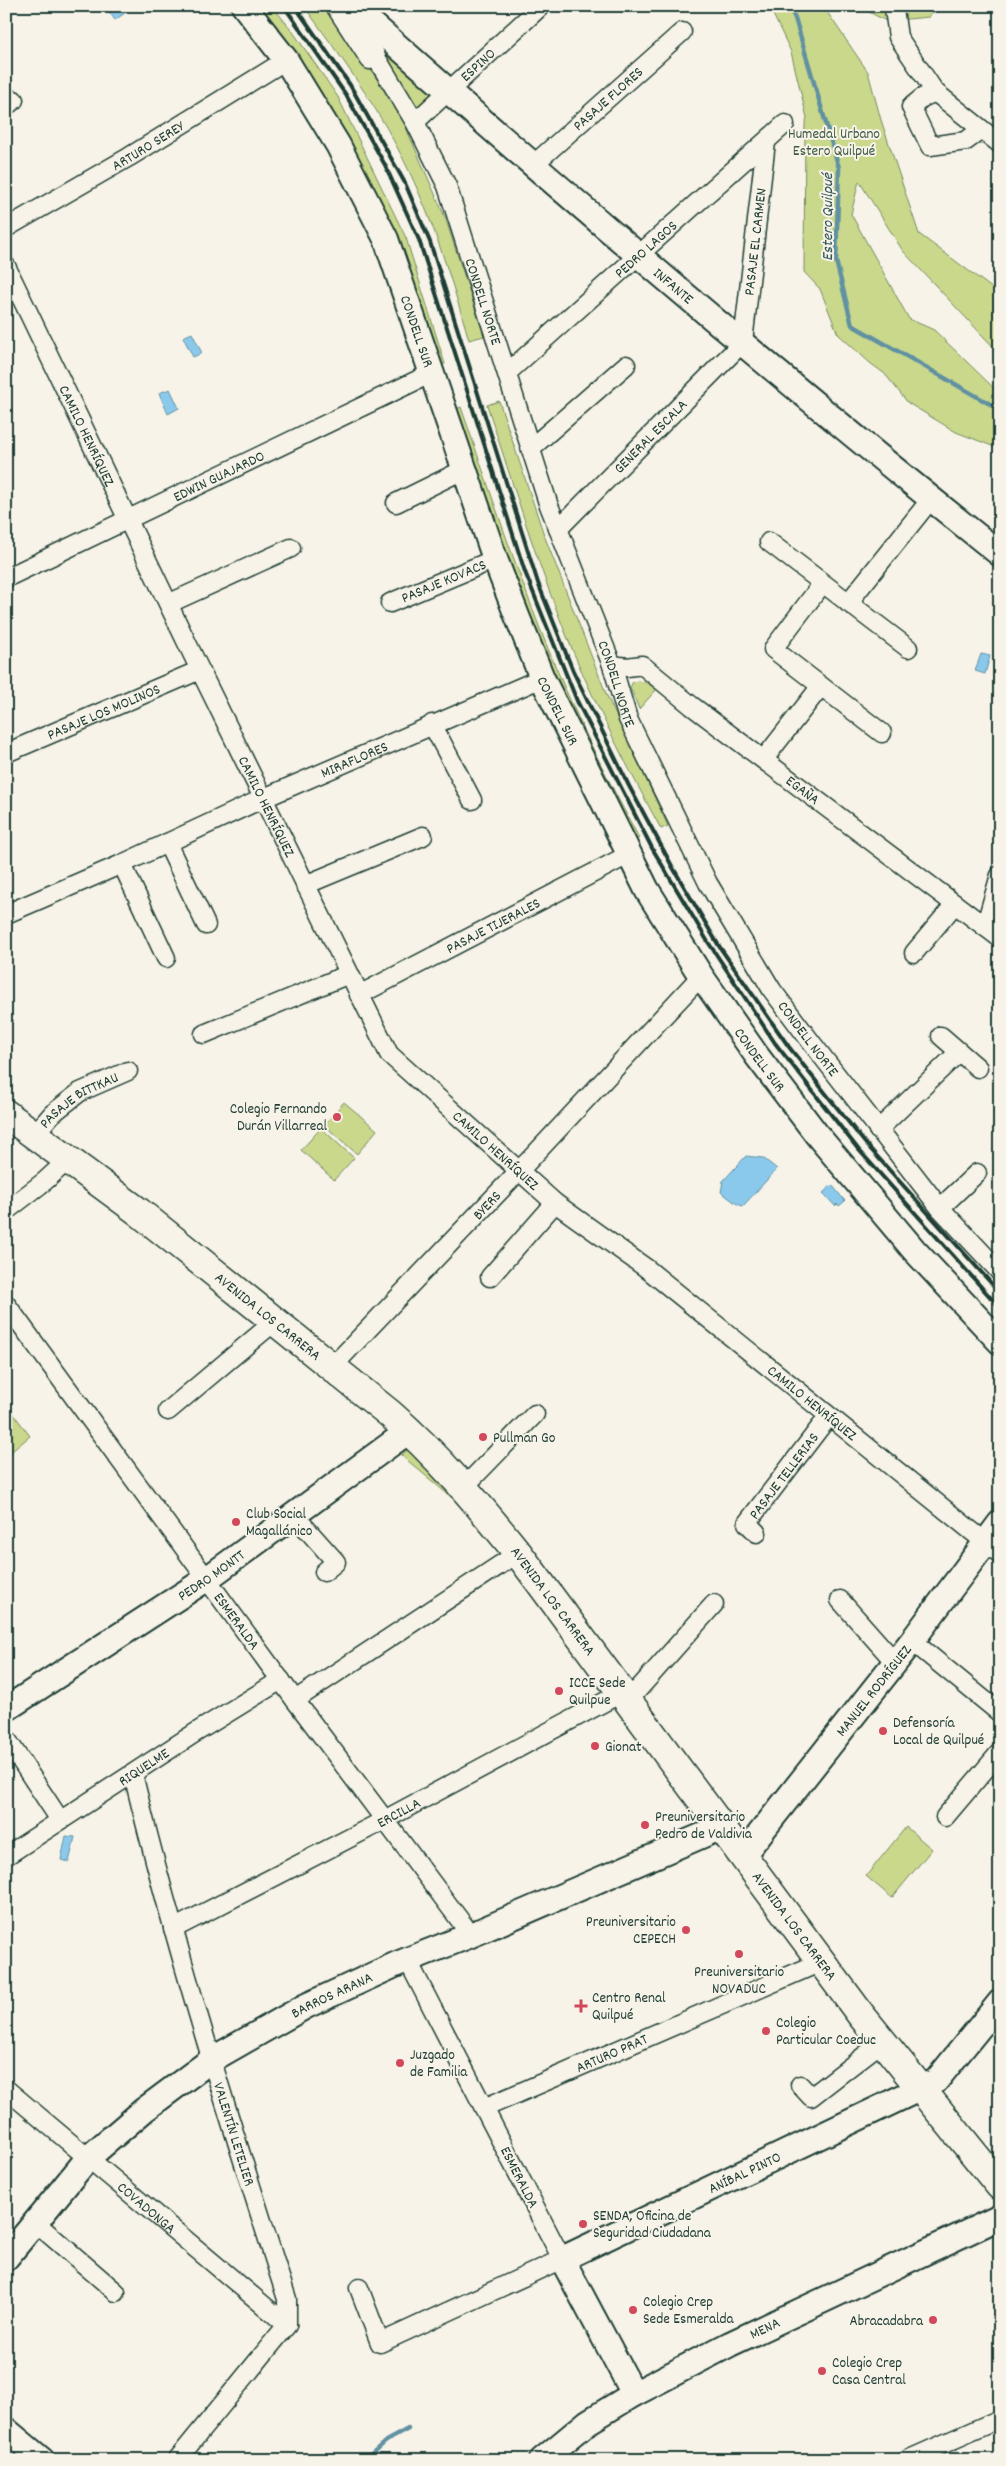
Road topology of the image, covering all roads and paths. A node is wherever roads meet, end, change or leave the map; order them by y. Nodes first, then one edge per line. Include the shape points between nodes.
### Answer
1 (244, 6) edge
2 (335, 6) edge
3 (541, 6) edge
4 (894, 9) dead end
5 (362, 14) edge
6 (682, 32) dead end
7 (286, 60) junction
8 (448, 91) junction
9 (935, 92) junction
10 (403, 104) junction
11 (415, 122) junction
12 (785, 124) dead end
13 (980, 130) junction
14 (766, 142) junction
15 (1000, 144) edge
16 (533, 165) junction
17 (6, 228) edge
18 (639, 254) junction
19 (6, 266) edge
20 (743, 342) junction
21 (626, 365) dead end
22 (432, 373) junction
23 (507, 373) junction
24 (531, 448) junction
25 (465, 469) junction
26 (931, 499) junction
27 (396, 503) dead end
28 (128, 519) junction
29 (558, 529) junction
30 (769, 542) dead end
31 (291, 548) dead end
32 (1000, 554) edge
33 (495, 559) junction
34 (6, 578) edge
35 (822, 584) junction
36 (170, 603) junction
37 (390, 603) dead end
38 (848, 603) junction
39 (908, 648) dead end
40 (620, 666) junction
41 (200, 670) junction
42 (542, 678) junction
43 (821, 686) junction
44 (432, 724) junction
45 (882, 733) dead end
46 (6, 753) edge
47 (764, 759) junction
48 (264, 798) junction
49 (472, 800) dead end
50 (423, 836) dead end
51 (168, 843) junction
52 (628, 855) junction
53 (122, 864) junction
54 (1000, 874) edge
55 (305, 885) junction
56 (955, 904) junction
57 (6, 914) edge
58 (206, 924) dead end
59 (985, 927) junction
60 (1000, 938) edge
61 (914, 954) dead end
62 (166, 958) dead end
63 (349, 974) junction
64 (701, 976) junction
65 (359, 995) junction
66 (204, 1034) dead end
67 (941, 1036) dead end
68 (958, 1052) junction
69 (978, 1068) dead end
70 (128, 1071) dead end
71 (6, 1114) edge
72 (878, 1130) junction
73 (34, 1135) junction
74 (68, 1160) junction
75 (519, 1170) junction
76 (977, 1173) dead end
77 (555, 1203) junction
78 (940, 1208) junction
79 (6, 1211) edge
80 (1000, 1272) edge
81 (490, 1277) dead end
82 (6, 1304) edge
83 (274, 1322) junction
84 (1000, 1342) edge
85 (332, 1367) junction
86 (168, 1411) dead end
87 (536, 1414) dead end
88 (828, 1417) junction
89 (410, 1430) junction
90 (464, 1487) junction
91 (295, 1516) junction
92 (1000, 1523) edge
93 (758, 1532) dead end
94 (992, 1548) edge
95 (518, 1553) junction
96 (324, 1572) dead end
97 (208, 1578) junction
98 (840, 1600) dead end
99 (714, 1604) dead end
100 (912, 1641) junction
101 (894, 1661) junction
102 (281, 1680) junction
103 (624, 1698) junction
104 (295, 1700) junction
105 (6, 1709) edge
106 (1000, 1713) edge
107 (6, 1738) edge
108 (1000, 1752) edge
109 (133, 1774) junction
110 (945, 1817) dead end
111 (385, 1819) junction
112 (60, 1820) junction
113 (722, 1827) junction
114 (743, 1855) junction
115 (6, 1856) edge
116 (173, 1929) junction
117 (471, 1936) junction
118 (407, 1959) junction
119 (821, 1962) junction
120 (1000, 2002) edge
121 (882, 2042) junction
122 (211, 2060) junction
123 (800, 2085) dead end
124 (6, 2089) edge
125 (920, 2089) junction
126 (484, 2108) junction
127 (88, 2158) junction
128 (1000, 2186) edge
129 (1000, 2217) edge
130 (36, 2223) junction
131 (10, 2245) edge
132 (562, 2259) junction
133 (359, 2288) dead end
134 (116, 2292) dead end
135 (286, 2325) junction
136 (634, 2394) junction
137 (1000, 2419) edge
138 (6, 2430) edge
139 (42, 2460) edge
140 (177, 2460) edge
141 (542, 2460) edge
142 (908, 2460) edge

1 - 7 street, CONDELL SUR
2 - 10 street, CONDELL NORTE via 388,89
3 - 8 street, ESPINO
4 - 9 street via 898,37
5 - 8 street, INFANTE
5 - 10 street, CONDELL NORTE via 371,46
6 - 16 street, PASAJE FLORES
7 - 17 street, ARTURO SEREY via 129,158
7 - 22 street, CONDELL SUR via 338,145 386,239
8 - 11 street, ESPINO
8 - 16 street, INFANTE
9 - 13 street
9 - 13 street via 912,107 930,146 966,141
10 - 11 street, CONDELL NORTE
11 - 23 street, CONDELL NORTE via 447,186
12 - 14 street, PEDRO LAGOS
13 - 15 street
14 - 18 street, PEDRO LAGOS
14 - 20 street, PASAJE EL CARMEN
16 - 18 street, INFANTE
18 - 20 street, INFANTE
18 - 23 street, PEDRO LAGOS
19 - 28 street, CAMILO HENRÍQUEZ
20 - 26 street, INFANTE
20 - 29 street, GENERAL ESCALA
21 - 24 street
22 - 25 street, CONDELL SUR
22 - 28 street, EDWIN GUAJARDO
23 - 24 street, CONDELL NORTE
24 - 29 street, CONDELL NORTE
25 - 27 street
25 - 33 street, CONDELL SUR
26 - 32 street, INFANTE
26 - 38 street
28 - 34 street, EDWIN GUAJARDO
28 - 36 street, CAMILO HENRÍQUEZ
29 - 40 street, CONDELL NORTE
30 - 35 street
31 - 36 street
33 - 37 street, PASAJE KOVACS
33 - 42 street, CONDELL SUR
35 - 38 street
35 - 43 street via 772,649
36 - 41 street, CAMILO HENRÍQUEZ
38 - 39 street
40 - 47 street, EGAÑA via 642,665
40 - 72 street, CONDELL NORTE via 628,719 708,883 772,990
41 - 46 street, PASAJE LOS MOLINOS
41 - 48 street, CAMILO HENRÍQUEZ
42 - 44 street, MIRAFLORES
42 - 52 street, CONDELL SUR
43 - 45 street
43 - 47 street
44 - 48 street, MIRAFLORES
44 - 49 street
47 - 56 street, EGAÑA
48 - 51 street, MIRAFLORES
48 - 55 street, CAMILO HENRÍQUEZ
50 - 55 street
51 - 53 street, MIRAFLORES
51 - 58 street
52 - 64 street, CONDELL SUR
52 - 65 street, PASAJE TIJERALES
53 - 57 street, MIRAFLORES
53 - 62 street
54 - 59 street
55 - 63 street, CAMILO HENRÍQUEZ
56 - 59 street, EGAÑA
56 - 61 street
59 - 60 street, EGAÑA
63 - 65 street, CAMILO HENRÍQUEZ
63 - 66 street
64 - 75 street, BYERS
64 - 84 street, CONDELL SUR via 818,1136 914,1250
65 - 75 street, CAMILO HENRÍQUEZ via 389,1054
67 - 68 street
68 - 69 street
68 - 72 street
70 - 73 street, PASAJE BITTKAU via 80,1092 52,1114
71 - 73 main road, AVENIDA LOS CARRERA
72 - 78 street, CONDELL NORTE
73 - 74 main road, AVENIDA LOS CARRERA
74 - 79 street
74 - 83 main road, AVENIDA LOS CARRERA via 139,1212
75 - 77 street, CAMILO HENRÍQUEZ
75 - 85 street, BYERS
76 - 78 street
77 - 81 street
77 - 88 street, CAMILO HENRÍQUEZ via 646,1268
78 - 80 street, CONDELL NORTE
82 - 97 street, ESMERALDA
83 - 85 main road, AVENIDA LOS CARRERA
83 - 86 street
85 - 89 main road, AVENIDA LOS CARRERA
87 - 90 street
88 - 93 street, PASAJE TELLERIAS via 747,1524
88 - 94 street, CAMILO HENRÍQUEZ
89 - 90 main road, AVENIDA LOS CARRERA
89 - 91 street, PEDRO MONTT
90 - 95 main road, AVENIDA LOS CARRERA
91 - 96 street via 336,1562
91 - 97 street, PEDRO MONTT
92 - 94 street, MANUEL RODRÍGUEZ
94 - 100 street, MANUEL RODRÍGUEZ
95 - 103 main road, AVENIDA LOS CARRERA
95 - 104 street
97 - 102 street, ESMERALDA
97 - 105 street, PEDRO MONTT
98 - 101 street
99 - 103 street
100 - 101 street, MANUEL RODRÍGUEZ
100 - 106 street
101 - 114 street, MANUEL RODRÍGUEZ
102 - 104 street, ESMERALDA
102 - 109 street, RIQUELME
103 - 111 street, ERCILLA
103 - 113 main road, AVENIDA LOS CARRERA
104 - 111 street, ESMERALDA
107 - 112 street
108 - 110 street
109 - 112 street, RIQUELME
109 - 116 street, VALENTÍN LETELIER
111 - 116 street, ERCILLA
111 - 117 street, ESMERALDA
112 - 115 street, RIQUELME
113 - 114 main road, AVENIDA LOS CARRERA
113 - 117 street, BARROS ARANA
114 - 119 main road, AVENIDA LOS CARRERA
116 - 122 street, VALENTÍN LETELIER
117 - 118 street, BARROS ARANA
118 - 122 street, BARROS ARANA via 306,2006
118 - 126 street, ESMERALDA
119 - 121 main road, AVENIDA LOS CARRERA
119 - 126 street, ARTURO PRAT
120 - 125 street, ANÍBAL PINTO via 936,2081
121 - 123 street via 811,2097
121 - 125 main road, AVENIDA LOS CARRERA
122 - 127 street, BARROS ARANA via 144,2110
122 - 135 street, VALENTÍN LETELIER via 287,2299
124 - 127 street, COVADONGA
125 - 128 main road, AVENIDA LOS CARRERA
125 - 132 street, ANÍBAL PINTO
126 - 132 street, ESMERALDA
127 - 130 street, BARROS ARANA
127 - 135 street, COVADONGA
129 - 136 street, MENA via 730,2344
130 - 131 street, BARROS ARANA
130 - 134 street
132 - 133 street, ANÍBAL PINTO via 380,2344
132 - 136 street, ESMERALDA
135 - 140 street
136 - 141 street, MENA via 588,2422
137 - 142 street
138 - 139 street

